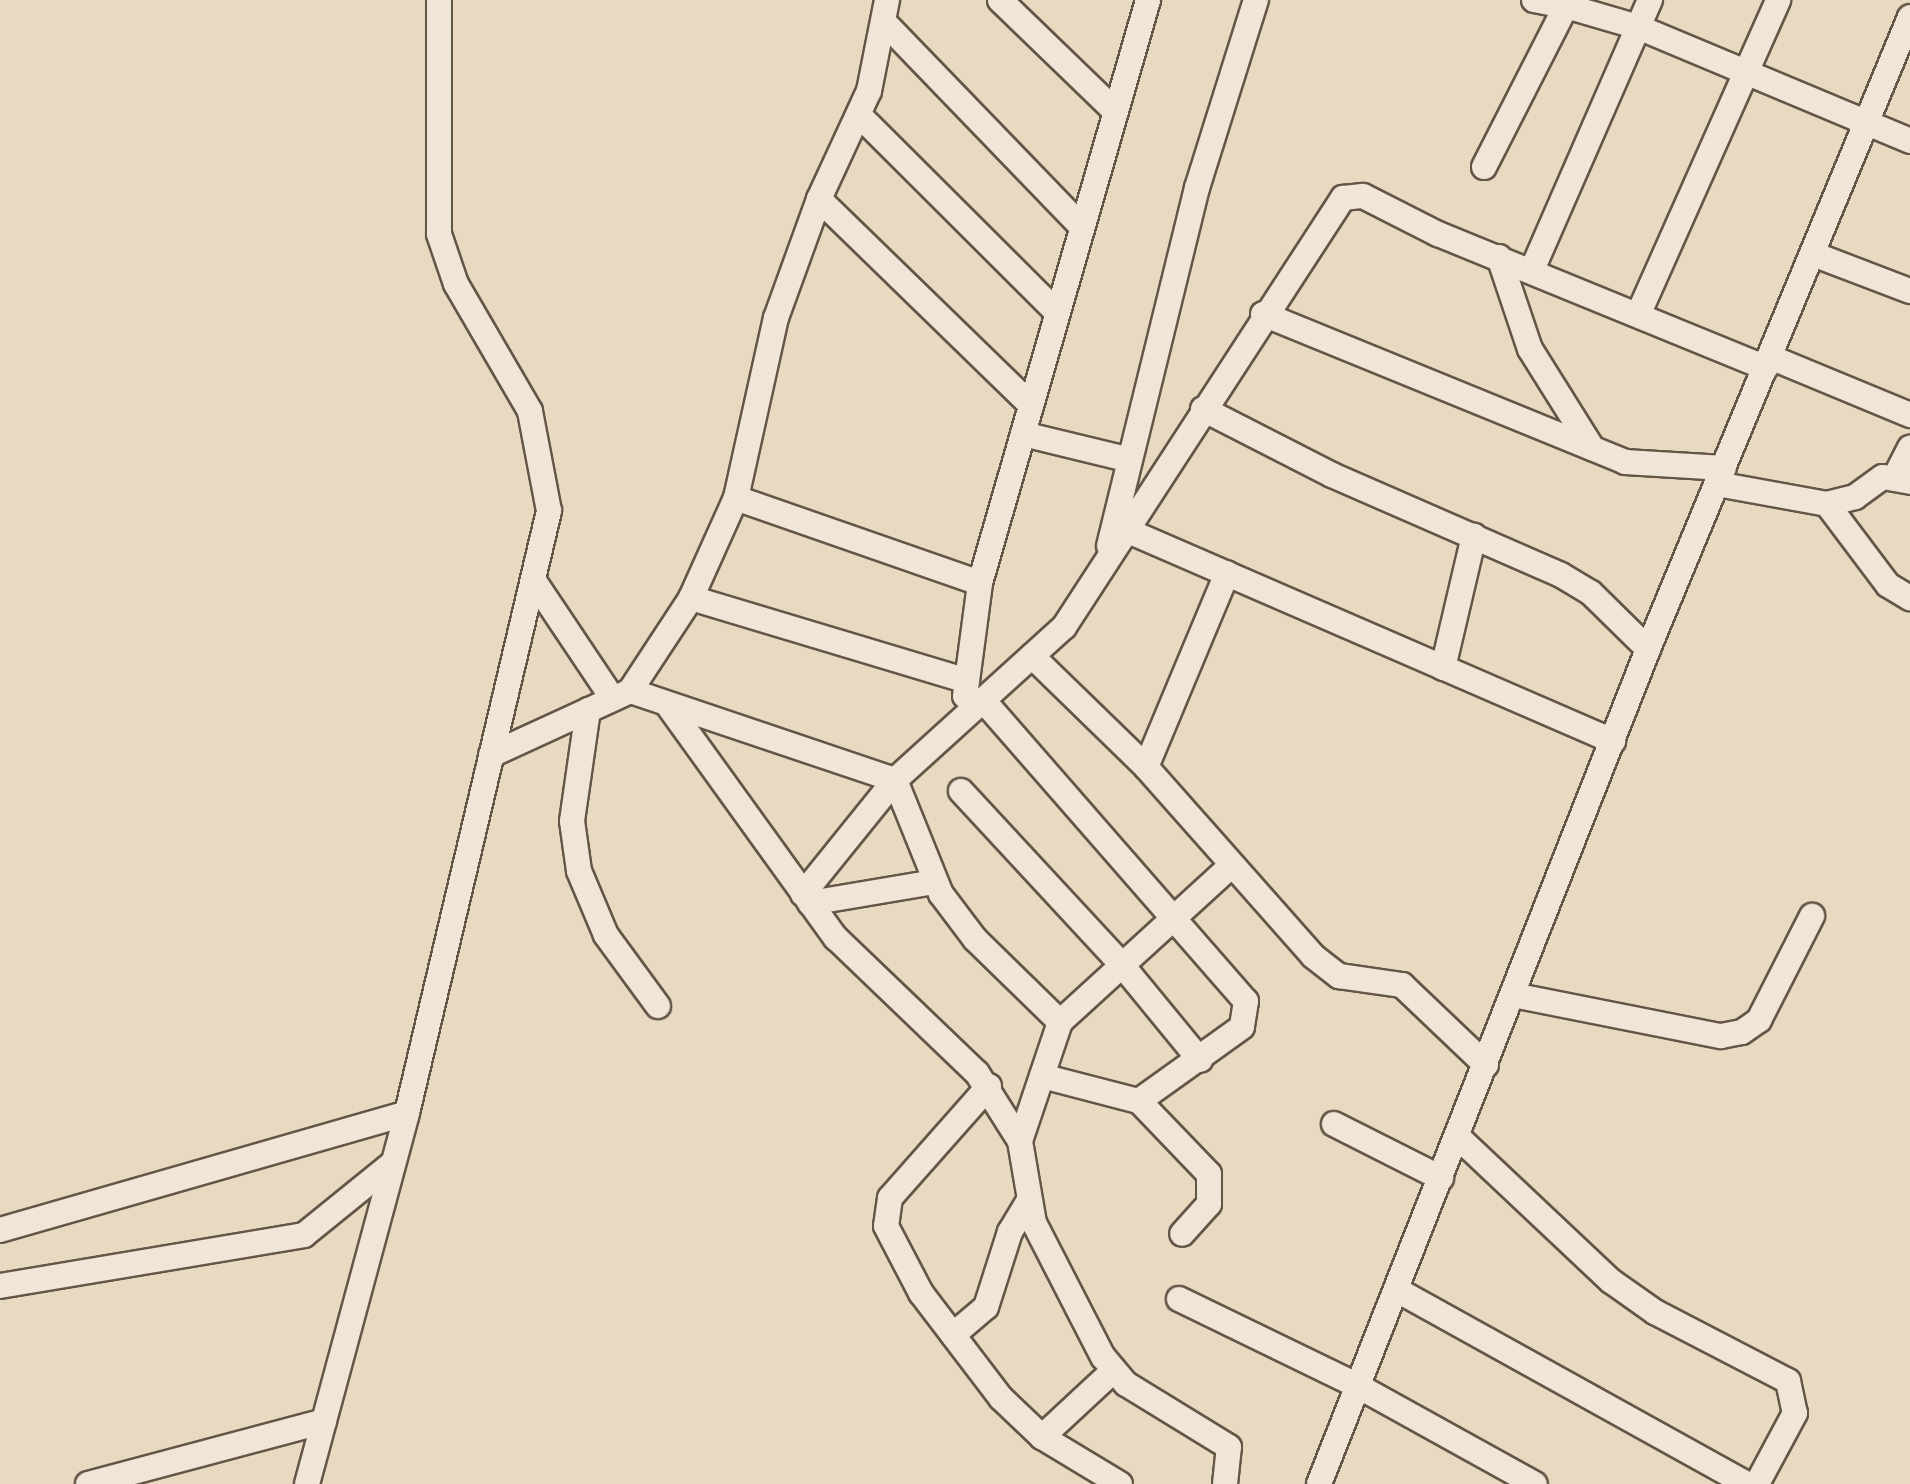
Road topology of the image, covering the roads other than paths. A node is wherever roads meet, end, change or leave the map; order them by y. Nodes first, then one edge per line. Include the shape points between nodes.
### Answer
1 (439, 0) edge
2 (1000, 0) edge
3 (1148, 0) edge
4 (1256, 0) edge
5 (1534, 0) edge
6 (1650, 0) edge
7 (1778, 0) edge
8 (1566, 6) junction
9 (886, 11) edge
10 (1909, 21) edge
11 (1638, 27) junction
12 (1745, 73) junction
13 (1114, 110) junction
14 (859, 115) junction
15 (1868, 124) junction
16 (1910, 141) edge
17 (1484, 167) dead end
18 (819, 199) junction
19 (1081, 226) junction
20 (1813, 254) junction
21 (1499, 257) junction
22 (1532, 270) junction
23 (1910, 291) edge
24 (1057, 312) junction
25 (1263, 314) junction
26 (1638, 315) junction
27 (1768, 363) junction
28 (1031, 405) junction
29 (1203, 409) junction
30 (1910, 415) edge
31 (1023, 434) junction
32 (1592, 448) junction
33 (1910, 448) edge
34 (1126, 459) junction
35 (1720, 476) junction
36 (1903, 480) edge
37 (736, 498) junction
38 (1827, 504) junction
39 (1126, 530) junction
40 (1474, 536) junction
41 (1107, 560) junction
42 (1227, 573) junction
43 (980, 583) junction
44 (536, 584) junction
45 (691, 598) junction
46 (1910, 598) edge
47 (1648, 649) junction
48 (1032, 656) junction
49 (1443, 668) junction
50 (967, 681) junction
51 (621, 695) junction
52 (983, 700) junction
53 (667, 704) junction
54 (588, 710) junction
55 (962, 720) junction
56 (1613, 741) junction
57 (491, 755) junction
58 (1146, 767) junction
59 (895, 780) junction
60 (961, 791) dead end
61 (1232, 865) junction
62 (934, 882) junction
63 (806, 898) junction
64 (1177, 915) junction
65 (1812, 916) dead end
66 (1122, 965) junction
67 (1513, 995) junction
68 (658, 1006) dead end
69 (1060, 1022) junction
70 (1200, 1060) junction
71 (1486, 1065) junction
72 (1042, 1076) junction
73 (989, 1086) junction
74 (1139, 1101) junction
75 (407, 1113) junction
76 (1334, 1124) dead end
77 (1458, 1137) junction
78 (1020, 1141) junction
79 (393, 1163) junction
80 (1441, 1178) junction
81 (1028, 1202) junction
82 (0, 1230) edge
83 (1182, 1234) dead end
84 (0, 1286) edge
85 (1397, 1290) junction
86 (1179, 1299) dead end
87 (953, 1335) junction
88 (1114, 1370) junction
89 (1358, 1386) junction
90 (324, 1421) junction
91 (1042, 1437) junction
92 (88, 1484) edge
93 (307, 1484) edge
94 (1120, 1484) edge
95 (1225, 1484) edge
96 (1319, 1484) edge
97 (1535, 1484) edge
98 (1747, 1484) edge
99 (1757, 1484) edge

1 - 44 street via 439,234 456,284 530,411 549,511
2 - 13 street
3 - 13 street
4 - 34 street via 1197,188
5 - 8 street
6 - 11 street
7 - 12 street
8 - 11 street
8 - 17 street
9 - 14 street
9 - 19 street
10 - 15 street
11 - 12 street
11 - 22 street
12 - 15 street
12 - 26 street
13 - 19 street
14 - 18 street
14 - 24 street
15 - 16 street
15 - 20 street
18 - 28 street
18 - 37 street via 776,318
19 - 24 street
20 - 23 street
20 - 27 street
21 - 22 street
21 - 25 street via 1354,194 1331,209
21 - 32 street via 1530,349
22 - 26 street
24 - 28 street
25 - 29 street
25 - 32 street
26 - 27 street
27 - 30 street
27 - 35 street
28 - 31 street
29 - 39 street
29 - 40 street
31 - 34 street
31 - 43 street
32 - 35 street via 1625,462
33 - 36 street
34 - 41 street
35 - 38 street
35 - 47 street
36 - 38 street
37 - 43 street
37 - 45 street
38 - 46 street via 1888,585
39 - 41 street
39 - 42 street
40 - 47 street via 1591,593
40 - 49 street
41 - 48 street via 1064,627
42 - 49 street
42 - 58 street
43 - 50 street
44 - 51 street
44 - 57 street
45 - 50 street
45 - 51 street
47 - 56 street
48 - 52 street
48 - 58 street
49 - 56 street
50 - 55 street
51 - 53 street
51 - 54 street
52 - 55 street
52 - 64 street
53 - 59 street
53 - 63 street
54 - 57 street
54 - 68 street via 572,821 579,871 606,935
55 - 59 street
56 - 67 street
57 - 75 street
58 - 61 street
59 - 62 street
59 - 63 street
60 - 66 street
61 - 64 street
61 - 71 street via 1330,970 1402,985
62 - 63 street
62 - 69 street via 975,939
63 - 73 street via 879,986
64 - 66 street
64 - 70 street via 1249,1009 1242,1027
65 - 67 street via 1759,1020 1742,1032 1721,1036
66 - 69 street
66 - 70 street
67 - 71 street
69 - 72 street
70 - 74 street
71 - 77 street
72 - 74 street
72 - 78 street
73 - 78 street
73 - 87 street via 890,1198 886,1212 892,1244
74 - 83 street via 1213,1186 1209,1204
75 - 79 street
75 - 82 street
76 - 80 street
77 - 80 street
77 - 99 street via 1611,1281 1655,1312 1788,1381 1795,1413
78 - 81 street
79 - 84 street via 304,1235
79 - 90 street
80 - 85 street
81 - 87 street via 1010,1232 986,1307
81 - 88 street
85 - 89 street
85 - 98 street
86 - 89 street
87 - 91 street via 1001,1398
88 - 91 street
88 - 95 street via 1140,1396 1221,1438 1233,1457
89 - 96 street
89 - 97 street
90 - 92 street
90 - 93 street
91 - 94 street

